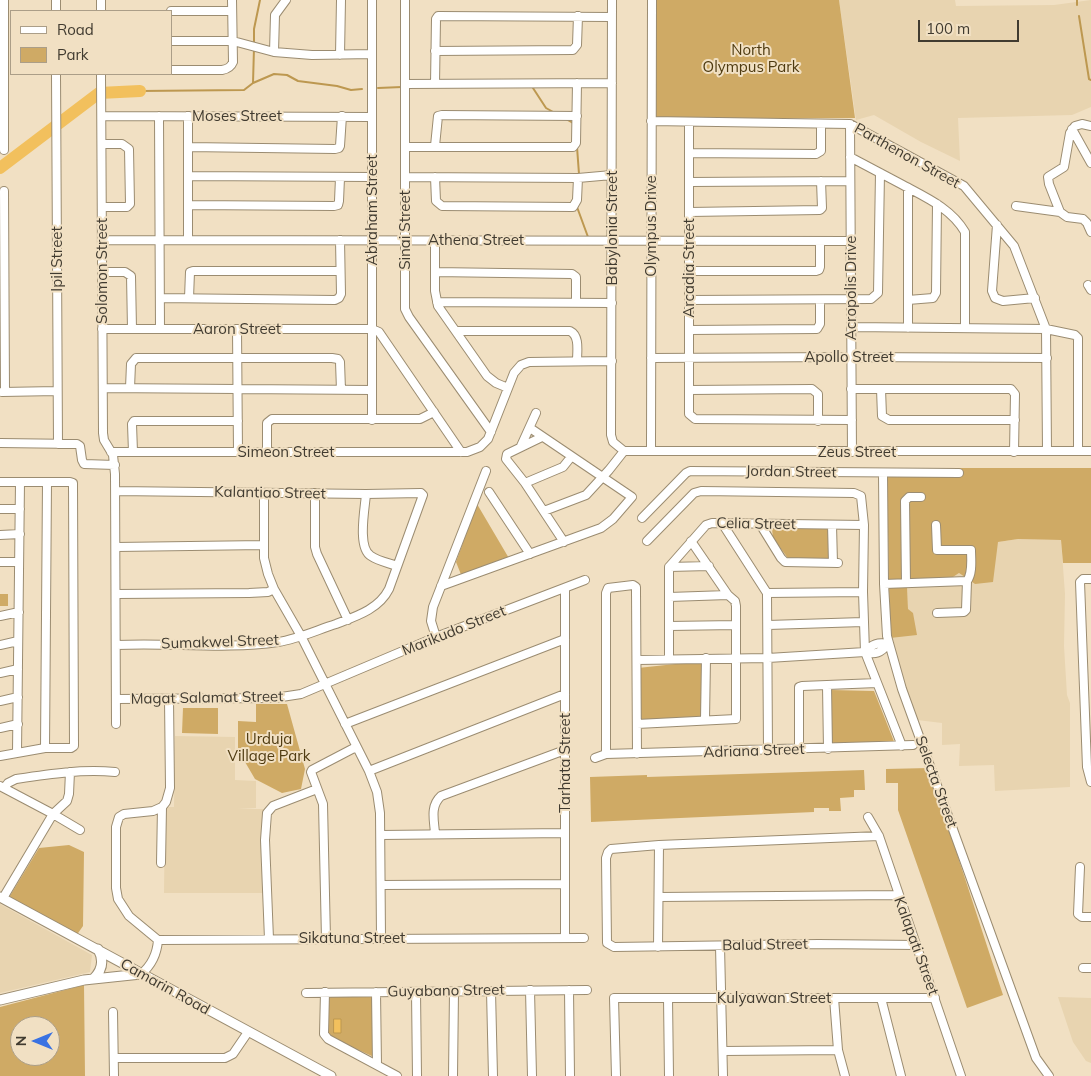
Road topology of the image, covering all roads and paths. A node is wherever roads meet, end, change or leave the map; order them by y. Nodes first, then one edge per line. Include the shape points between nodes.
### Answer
1 (4, 0) edge
2 (232, 0) edge
3 (286, 0) edge
4 (340, 0) edge
5 (372, 0) edge
6 (405, 0) edge
7 (612, 0) edge
8 (652, 0) edge
9 (172, 11) edge
10 (232, 11) junction
11 (578, 16) junction
12 (612, 17) junction
13 (172, 41) edge
14 (233, 41) junction
15 (435, 51) junction
16 (274, 52) junction
17 (372, 54) junction
18 (340, 55) junction
19 (172, 70) edge
20 (56, 75) edge
21 (101, 75) edge
22 (577, 83) junction
23 (612, 83) junction
24 (405, 84) junction
25 (435, 84) junction
26 (102, 116) junction
27 (159, 116) junction
28 (188, 116) junction
29 (342, 116) junction
30 (372, 116) junction
31 (577, 116) junction
32 (652, 121) junction
33 (690, 122) junction
34 (822, 124) junction
35 (850, 124) junction
36 (1091, 126) edge
37 (1072, 129) junction
38 (102, 144) junction
39 (435, 146) junction
40 (188, 147) junction
41 (405, 147) junction
42 (4, 150) dead end
43 (689, 153) junction
44 (850, 157) junction
45 (1091, 163) edge
46 (880, 173) junction
47 (612, 175) junction
48 (188, 176) junction
49 (372, 177) junction
50 (405, 177) junction
51 (435, 177) junction
52 (340, 178) junction
53 (578, 178) junction
54 (821, 181) junction
55 (850, 181) junction
56 (689, 182) junction
57 (908, 188) junction
58 (4, 191) dead end
59 (188, 204) junction
60 (937, 204) junction
61 (1016, 206) dead end
62 (102, 207) junction
63 (689, 212) junction
64 (1060, 212) junction
65 (996, 225) junction
66 (1091, 232) edge
67 (102, 240) junction
68 (160, 240) junction
69 (188, 240) junction
70 (340, 240) junction
71 (372, 240) junction
72 (405, 240) junction
73 (435, 240) junction
74 (612, 240) junction
75 (651, 240) junction
76 (689, 240) junction
77 (820, 241) junction
78 (851, 241) junction
79 (340, 270) junction
80 (689, 271) junction
81 (102, 272) junction
82 (435, 272) junction
83 (160, 298) junction
84 (189, 298) junction
85 (1035, 298) junction
86 (851, 299) junction
87 (689, 300) junction
88 (820, 300) junction
89 (908, 300) junction
90 (436, 302) junction
91 (576, 303) junction
92 (612, 303) junction
93 (851, 327) junction
94 (908, 328) junction
95 (965, 328) junction
96 (102, 329) junction
97 (132, 329) junction
98 (160, 329) junction
99 (237, 329) junction
100 (372, 329) junction
101 (1046, 329) junction
102 (689, 330) junction
103 (456, 331) junction
104 (850, 357) junction
105 (238, 358) junction
106 (651, 358) junction
107 (689, 358) junction
108 (1047, 358) junction
109 (612, 361) junction
110 (577, 362) junction
111 (103, 388) junction
112 (130, 388) junction
113 (508, 388) junction
114 (851, 389) junction
115 (881, 389) junction
116 (238, 390) junction
117 (341, 390) junction
118 (372, 390) junction
119 (689, 390) junction
120 (58, 391) junction
121 (3, 392) edge
122 (434, 412) junction
123 (536, 413) dead end
124 (372, 420) junction
125 (852, 420) junction
126 (1015, 420) junction
127 (238, 421) junction
128 (818, 421) junction
129 (530, 428) junction
130 (491, 432) junction
131 (542, 437) junction
132 (0, 444) edge
133 (58, 444) junction
134 (520, 446) junction
135 (624, 451) junction
136 (651, 451) junction
137 (1047, 451) junction
138 (1078, 451) junction
139 (1090, 451) edge
140 (111, 452) junction
141 (133, 452) junction
142 (238, 452) junction
143 (267, 452) junction
144 (461, 452) junction
145 (852, 452) junction
146 (1014, 452) junction
147 (571, 457) junction
148 (115, 465) junction
149 (486, 471) dead end
150 (959, 473) dead end
151 (883, 474) junction
152 (603, 477) junction
153 (0, 482) edge
154 (20, 482) junction
155 (47, 482) junction
156 (525, 483) junction
157 (116, 492) junction
158 (489, 492) dead end
159 (264, 493) junction
160 (316, 493) junction
161 (366, 494) junction
162 (423, 495) joint
163 (921, 497) dead end
164 (0, 509) edge
165 (20, 509) junction
166 (544, 511) junction
167 (642, 518) dead end
168 (722, 523) junction
169 (760, 524) junction
170 (832, 525) junction
171 (864, 525) junction
172 (936, 525) dead end
173 (20, 534) junction
174 (0, 535) edge
175 (564, 542) junction
176 (647, 542) dead end
177 (691, 542) junction
178 (264, 545) junction
179 (116, 547) junction
180 (530, 554) junction
181 (0, 562) edge
182 (19, 562) junction
183 (397, 566) junction
184 (709, 566) junction
185 (669, 567) junction
186 (1091, 579) edge
187 (585, 580) dead end
188 (967, 581) junction
189 (906, 583) junction
190 (884, 584) junction
191 (441, 586) junction
192 (564, 588) junction
193 (274, 589) junction
194 (863, 592) junction
195 (767, 593) junction
196 (116, 594) junction
197 (728, 595) junction
198 (668, 597) junction
199 (19, 612) junction
200 (937, 612) dead end
201 (0, 616) edge
202 (348, 620) junction
203 (863, 622) junction
204 (736, 624) junction
205 (768, 625) junction
206 (668, 626) junction
207 (301, 636) junction
208 (436, 637) junction
209 (564, 639) junction
210 (18, 641) junction
211 (888, 644) junction
212 (0, 645) edge
213 (116, 645) junction
214 (865, 652) junction
215 (736, 657) junction
216 (668, 658) junction
217 (706, 658) junction
218 (768, 658) junction
219 (637, 660) junction
220 (18, 670) junction
221 (0, 674) edge
222 (324, 684) junction
223 (877, 684) junction
224 (828, 686) junction
225 (565, 694) junction
226 (18, 697) junction
227 (116, 699) junction
228 (169, 699) junction
229 (0, 701) edge
230 (1088, 701) edge
231 (705, 720) junction
232 (18, 724) junction
233 (116, 724) dead end
234 (345, 724) junction
235 (637, 724) junction
236 (0, 728) edge
237 (913, 745) dead end
238 (902, 746) junction
239 (356, 747) junction
240 (45, 748) junction
241 (828, 749) junction
242 (565, 750) junction
243 (799, 750) junction
244 (768, 751) junction
245 (17, 752) junction
246 (606, 754) junction
247 (637, 754) junction
248 (0, 756) edge
249 (595, 758) dead end
250 (368, 771) junction
251 (70, 772) junction
252 (115, 772) dead end
253 (1091, 782) edge
254 (2, 787) edge
255 (317, 789) junction
256 (162, 807) junction
257 (53, 814) junction
258 (868, 817) dead end
259 (80, 830) dead end
260 (435, 833) junction
261 (565, 833) junction
262 (381, 835) junction
263 (879, 836) junction
264 (659, 845) junction
265 (161, 863) dead end
266 (1080, 867) dead end
267 (565, 884) junction
268 (381, 885) junction
269 (898, 895) junction
270 (2, 897) edge
271 (659, 897) junction
272 (1091, 917) edge
273 (269, 938) junction
274 (326, 938) junction
275 (381, 938) junction
276 (565, 938) junction
277 (584, 938) dead end
278 (158, 940) junction
279 (917, 945) junction
280 (720, 946) junction
281 (658, 947) junction
282 (97, 949) junction
283 (106, 954) junction
284 (141, 974) junction
285 (97, 978) junction
286 (530, 990) junction
287 (569, 990) junction
288 (586, 990) dead end
289 (454, 991) junction
290 (492, 991) junction
291 (306, 992) dead end
292 (325, 992) junction
293 (376, 992) junction
294 (416, 992) junction
295 (668, 998) junction
296 (721, 998) junction
297 (834, 998) junction
298 (881, 998) junction
299 (935, 998) junction
300 (0, 1000) edge
301 (113, 1012) dead end
302 (248, 1032) junction
303 (838, 1050) junction
304 (723, 1051) junction
305 (114, 1058) junction
306 (377, 1065) junction
307 (114, 1076) edge
308 (331, 1076) edge
309 (397, 1076) edge
310 (417, 1076) edge
311 (453, 1076) edge
312 (493, 1076) edge
313 (532, 1076) edge
314 (570, 1076) edge
315 (616, 1076) edge
316 (669, 1076) edge
317 (723, 1076) edge
318 (845, 1076) edge
319 (900, 1076) edge
320 (961, 1076) edge
321 (1049, 1076) edge

1 - 42 street
2 - 10 street
3 - 16 street via 275,16
4 - 18 street
5 - 17 street, Abraham Street
6 - 24 street, Sinai Street
7 - 12 street, Babylonia Street
8 - 32 street, Olympus Drive
9 - 10 street
10 - 14 street
11 - 12 street
11 - 15 street via 574,50
11 - 15 street via 438,16
12 - 23 street, Babylonia Street
13 - 14 street
14 - 16 street
14 - 19 street via 229,68
15 - 25 street
16 - 18 street
17 - 18 street
17 - 30 street, Abraham Street
20 - 120 street, Ipil Street
21 - 26 street, Solomon Street
22 - 23 street
22 - 25 street
22 - 31 street
23 - 47 street, Babylonia Street
24 - 25 street
24 - 41 street, Sinai Street
26 - 27 street, Moses Street
26 - 38 street, Solomon Street
27 - 28 street, Moses Street
27 - 68 street
28 - 29 street, Moses Street
28 - 40 street
29 - 30 street, Moses Street
29 - 40 street via 340,146 335,149
30 - 49 street, Abraham Street
31 - 39 street via 442,115 437,120
31 - 39 street via 573,147
32 - 33 street, Parthenon Street
32 - 75 street, Olympus Drive
33 - 34 street, Parthenon Street
33 - 43 street, Arcadia Street
34 - 35 street, Parthenon Street
34 - 43 street via 821,151 816,154
35 - 44 street, Acropolis Drive
35 - 65 street, Parthenon Street via 964,186
36 - 37 street via 1078,125
37 - 45 street
37 - 64 street via 1064,167 1050,175 1048,180
38 - 62 street, Solomon Street
38 - 62 street via 122,144 129,149 130,204 127,207
39 - 41 street
40 - 48 street
41 - 50 street, Sinai Street
43 - 56 street, Arcadia Street
44 - 46 street
44 - 55 street, Acropolis Drive
46 - 57 street
46 - 86 street via 878,293 872,299
47 - 53 street
47 - 74 street, Babylonia Street
48 - 52 street
48 - 59 street
49 - 52 street
49 - 71 street, Abraham Street
50 - 51 street
50 - 72 street, Sinai Street
51 - 53 street
51 - 53 street via 436,201 442,206 573,207 577,200
52 - 59 street via 339,201 334,206
54 - 55 street
54 - 56 street
54 - 63 street via 820,210
55 - 78 street, Acropolis Drive
56 - 63 street, Arcadia Street
57 - 60 street
57 - 89 street
58 - 121 street
59 - 69 street
60 - 89 street via 936,293 933,298
60 - 95 street via 953,216 965,232
61 - 64 street
62 - 67 street, Solomon Street
63 - 76 street, Arcadia Street
64 - 66 street via 1067,217 1083,219
65 - 85 street, Parthenon Street via 1014,246
65 - 85 street via 992,291 995,298 1003,301
67 - 68 street, Athena Street
67 - 81 street, Solomon Street
68 - 69 street, Athena Street
68 - 83 street
69 - 70 street, Athena Street
70 - 71 street, Athena Street
70 - 79 street
71 - 72 street, Athena Street
71 - 100 street, Abraham Street
72 - 73 street, Athena Street
72 - 130 street, Sinai Street via 406,313
73 - 74 street, Athena Street
73 - 82 street
74 - 75 street, Athena Street
74 - 92 street, Babylonia Street
75 - 76 street, Athena Street
75 - 106 street, Olympus Drive
76 - 77 street, Athena Street
76 - 80 street, Arcadia Street
77 - 78 street, Athena Street
77 - 80 street via 820,266 816,271
78 - 86 street, Acropolis Drive
79 - 84 street via 193,271 188,276
79 - 84 street via 341,294 335,300
80 - 87 street, Arcadia Street
81 - 96 street, Solomon Street
81 - 97 street via 125,272 131,276
82 - 90 street
82 - 91 street via 572,274 576,277
83 - 84 street
83 - 98 street
85 - 101 street, Parthenon Street
86 - 88 street
86 - 93 street, Acropolis Drive
87 - 88 street
87 - 102 street, Arcadia Street
88 - 102 street via 820,324 816,329
89 - 94 street
90 - 91 street
90 - 103 street
91 - 92 street
92 - 109 street, Babylonia Street
93 - 94 street
93 - 104 street, Acropolis Drive
94 - 95 street
95 - 101 street
96 - 97 street, Aaron Street
96 - 111 street, Solomon Street
97 - 98 street, Aaron Street
98 - 99 street, Aaron Street
99 - 100 street, Aaron Street
99 - 105 street
100 - 118 street, Abraham Street
100 - 122 street via 379,332
101 - 108 street, Parthenon Street
101 - 138 street via 1078,338
102 - 107 street, Arcadia Street
103 - 110 street via 570,331 576,339
103 - 113 street via 487,376
104 - 107 street, Apollo Street
104 - 108 street, Apollo Street
104 - 114 street, Acropolis Drive
105 - 112 street via 136,358 131,364
105 - 116 street
105 - 117 street via 336,358 341,365
106 - 107 street, Apollo Street
106 - 136 street, Olympus Drive
107 - 119 street, Arcadia Street
108 - 137 street, Parthenon Street
109 - 110 street
109 - 135 street, Babylonia Street via 612,438
110 - 113 street, Simeon Street via 525,363 517,369
111 - 112 street
111 - 140 street, Solomon Street via 103,436
112 - 116 street
113 - 130 street, Simeon Street
114 - 115 street
114 - 125 street, Acropolis Drive
115 - 126 street via 882,416 888,420
115 - 126 street via 1011,389 1015,394
116 - 117 street
116 - 127 street
117 - 118 street
118 - 124 street, Abraham Street
119 - 128 street, Arcadia Street via 689,414 695,419
119 - 128 street via 812,389 818,394
120 - 121 street
120 - 133 street, Ipil Street
122 - 124 street via 420,419
122 - 144 street
123 - 129 street
124 - 143 street via 272,419 267,424
125 - 128 street
125 - 145 street, Acropolis Drive
126 - 146 street
127 - 141 street via 134,421
127 - 142 street
129 - 131 street
129 - 134 street
130 - 144 street, Simeon Street via 480,448
131 - 134 street
131 - 147 street
132 - 133 street
133 - 148 street via 79,445 84,464
134 - 156 street via 507,454 506,459
135 - 136 street, Zeus Street
135 - 152 street
136 - 145 street, Zeus Street
137 - 138 street, Zeus Street
137 - 146 street, Zeus Street
138 - 139 street, Zeus Street
140 - 141 street, Simeon Street
140 - 148 street, Solomon Street
141 - 142 street, Simeon Street
142 - 143 street, Simeon Street
143 - 144 street, Simeon Street
145 - 146 street, Zeus Street
147 - 152 street
147 - 156 street via 562,467
148 - 157 street, Solomon Street
149 - 191 street
150 - 151 street, Jordan Street
151 - 167 street, Jordan Street via 690,471
151 - 190 street, Selecta Street
152 - 166 street via 586,495
152 - 175 street via 632,498 606,524
153 - 154 street
154 - 155 street
154 - 165 street
155 - 240 street
155 - 240 street via 73,483 74,746
156 - 166 street
157 - 159 street, Kalantiao Street
157 - 179 street, Solomon Street
158 - 180 street
159 - 160 street, Kalantiao Street
159 - 178 street
160 - 161 street, Kalantiao Street
160 - 202 street via 317,554
161 - 162 street, Kalantiao Street
161 - 183 street via 365,547 371,557
162 - 183 street, Sumakwel Street
163 - 189 street via 909,497 905,501
164 - 165 street
165 - 173 street
166 - 175 street
168 - 169 street, Celia Street
168 - 177 street, Celia Street via 706,525
168 - 195 street
169 - 170 street, Celia Street
169 - 170 street via 785,562 835,563
170 - 171 street, Celia Street
171 - 176 street via 861,496 854,493 701,491 694,493
171 - 194 street
172 - 188 street via 937,550 971,550 971,575
173 - 174 street
173 - 182 street
175 - 180 street
177 - 184 street
177 - 185 street, Celia Street
178 - 179 street
178 - 193 street via 266,566
179 - 196 street, Solomon Street
180 - 191 street
181 - 182 street
182 - 199 street
183 - 202 street, Sumakwel Street via 382,601
184 - 185 street
184 - 197 street
185 - 198 street
186 - 230 street via 1081,580
187 - 192 street, Marikudo Street
188 - 189 street
188 - 200 street via 964,612
189 - 190 street
190 - 211 street, Selecta Street
191 - 208 street via 431,615
192 - 208 street, Marikudo Street
192 - 209 street, Tarhata Street
193 - 196 street via 249,593
193 - 207 street
194 - 195 street
194 - 203 street
195 - 205 street
196 - 213 street, Solomon Street
197 - 198 street
197 - 204 street via 735,601
198 - 206 street
199 - 201 street
199 - 210 street
202 - 207 street, Sumakwel Street
203 - 205 street
203 - 214 street
204 - 206 street
204 - 215 street
205 - 218 street
206 - 216 street
207 - 213 street, Sumakwel Street via 252,644
207 - 222 street
208 - 222 street, Marikudo Street
209 - 225 street, Tarhata Street
209 - 234 street
210 - 212 street
210 - 220 street
211 - 214 street via 874,654
211 - 321 street, Selecta Street via 1029,1041
213 - 227 street, Solomon Street
214 - 218 street
214 - 223 street
215 - 217 street
215 - 218 street
215 - 231 street via 736,719
216 - 217 street
216 - 219 street
217 - 231 street
218 - 244 street
219 - 235 street
219 - 246 street via 636,587 608,588
220 - 221 street
220 - 226 street
222 - 228 street, Magat Salamat Street via 284,698
222 - 234 street
223 - 224 street
223 - 238 street
224 - 241 street
224 - 243 street via 799,687
225 - 242 street, Tarhata Street
225 - 250 street
226 - 229 street
226 - 232 street
227 - 228 street, Magat Salamat Street
227 - 233 street, Solomon Street
228 - 256 street via 170,788
230 - 253 street via 1087,767
231 - 235 street
232 - 236 street
232 - 245 street
234 - 239 street
235 - 247 street
237 - 238 street, Adriana Street
238 - 241 street, Adriana Street
239 - 250 street
239 - 255 street via 312,770
240 - 245 street
241 - 243 street, Adriana Street
242 - 260 street via 440,796 434,808
242 - 261 street, Tarhata Street
243 - 244 street, Adriana Street
244 - 247 street, Adriana Street
245 - 248 street
246 - 247 street, Adriana Street
246 - 249 street, Adriana Street
250 - 262 street via 377,792
251 - 252 street
251 - 254 street via 16,779
251 - 257 street via 67,801
254 - 257 street
255 - 273 street via 273,806 267,813
255 - 274 street via 323,804
256 - 265 street
256 - 278 street via 124,814 119,817 116,827 118,898 129,916
257 - 259 street
257 - 270 street
258 - 263 street, Kalapati Street
260 - 261 street
260 - 262 street
261 - 267 street, Tarhata Street
262 - 268 street
263 - 264 street
263 - 269 street, Kalapati Street
264 - 271 street
264 - 281 street, Balud Street via 615,848 609,850 606,858 607,943 614,947
266 - 272 street via 1078,914
267 - 268 street
267 - 276 street, Tarhata Street
268 - 275 street
269 - 271 street
269 - 279 street, Kalapati Street
270 - 282 main road, Camarin Road
271 - 281 street
273 - 274 street, Sikatuna Street
273 - 278 street, Sikatuna Street
274 - 275 street, Sikatuna Street
275 - 276 street, Sikatuna Street
276 - 277 street, Sikatuna Street
278 - 284 street via 154,958
279 - 280 street, Balud Street
279 - 299 street, Kalapati Street
280 - 281 street, Balud Street
280 - 296 street
282 - 283 main road, Camarin Road
282 - 285 main road via 102,963
283 - 284 main road, Camarin Road
283 - 285 main road via 107,966
284 - 285 main road
284 - 302 main road, Camarin Road
285 - 300 main road
286 - 287 street, Guyabano Street
286 - 290 street, Guyabano Street
286 - 313 street
287 - 288 street, Guyabano Street
287 - 314 street
289 - 290 street, Guyabano Street
289 - 294 street, Guyabano Street
289 - 311 street
290 - 312 street
291 - 292 street, Guyabano Street
292 - 293 street, Guyabano Street
292 - 306 street via 326,1037
293 - 294 street, Guyabano Street
293 - 306 street
294 - 310 street
295 - 296 street, Kulyawan Street
295 - 315 street, Kulyawan Street via 614,998
295 - 316 street
296 - 297 street, Kulyawan Street
296 - 304 street
297 - 298 street, Kulyawan Street
297 - 303 street
298 - 299 street, Kulyawan Street
298 - 319 street
299 - 320 street, Kalapati Street
301 - 305 street
302 - 305 street via 233,1054 225,1058
302 - 308 main road, Camarin Road
303 - 304 street
303 - 318 street
304 - 317 street
305 - 307 street
306 - 309 street

